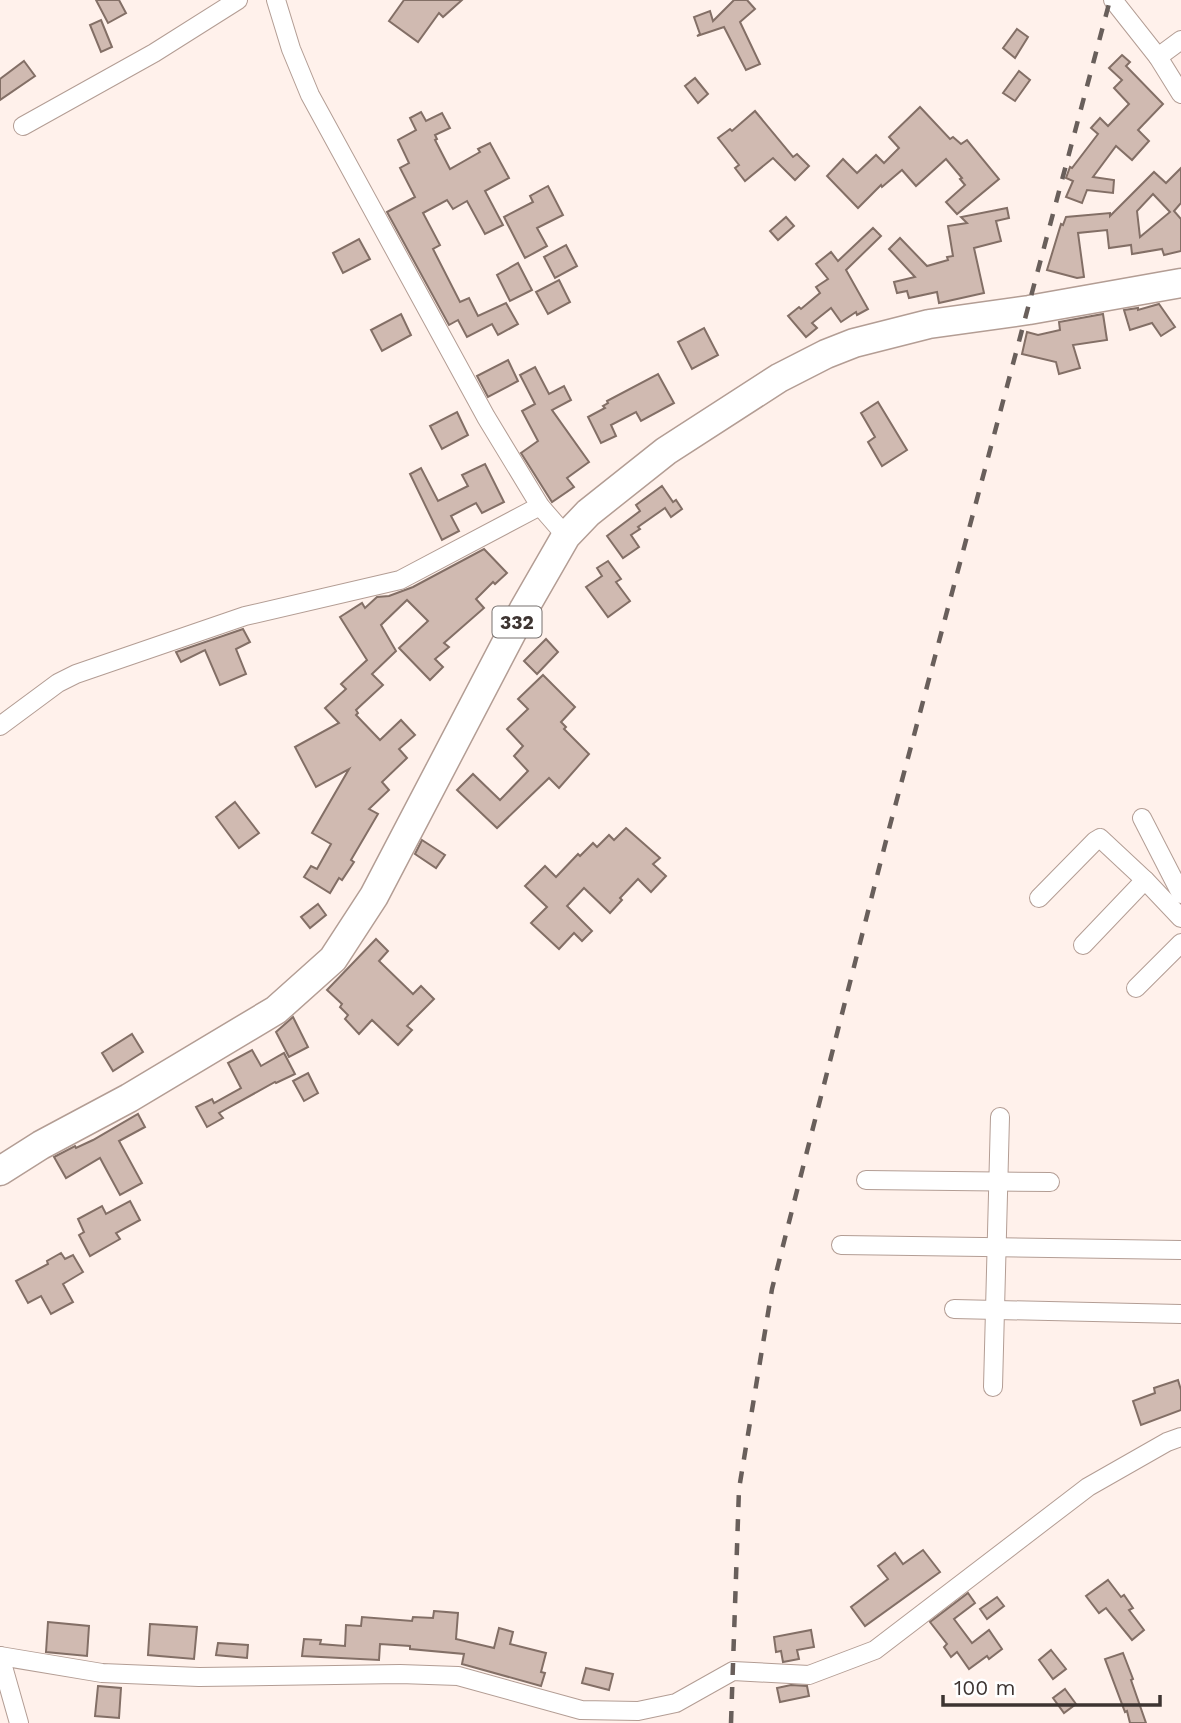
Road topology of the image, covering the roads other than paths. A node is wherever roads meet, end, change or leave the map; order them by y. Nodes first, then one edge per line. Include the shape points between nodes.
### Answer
1 (238, 0) edge
2 (276, 0) edge
3 (1113, 0) edge
4 (1181, 40) edge
5 (1158, 57) junction
6 (1181, 94) edge
7 (23, 125) dead end
8 (1181, 283) edge
9 (540, 506) junction
10 (566, 536) junction
11 (0, 726) edge
12 (1142, 818) dead end
13 (1145, 880) junction
14 (1181, 894) edge
15 (1039, 898) dead end
16 (1181, 918) edge
17 (1181, 943) edge
18 (1083, 945) dead end
19 (1136, 988) dead end
20 (1000, 1117) dead end
21 (0, 1171) edge
22 (866, 1180) dead end
23 (998, 1181) junction
24 (1050, 1182) dead end
25 (841, 1245) dead end
26 (996, 1247) junction
27 (1181, 1250) edge
28 (954, 1309) dead end
29 (995, 1310) junction
30 (1181, 1314) edge
31 (993, 1387) dead end
32 (1181, 1437) edge
33 (0, 1656) edge
34 (19, 1723) edge

1 - 7 street via 154,53
2 - 9 street via 310,95 486,417
3 - 5 street
4 - 5 street
5 - 6 street
8 - 10 main road, 332 via 929,324 827,354 779,378 666,451
9 - 10 street
9 - 11 street via 400,579 245,616 76,674
10 - 21 main road, 332 via 374,896 333,959 276,1010
12 - 14 street
13 - 15 street via 1100,838
13 - 16 street
13 - 18 street
17 - 19 street
20 - 23 street
22 - 23 street
23 - 24 street
23 - 26 street
25 - 26 street
26 - 27 street
26 - 29 street
28 - 29 street
29 - 30 street
29 - 31 street
32 - 33 street via 1088,1487 875,1650 809,1675 733,1671 676,1703 638,1711 581,1710 458,1676 102,1673
33 - 34 street

